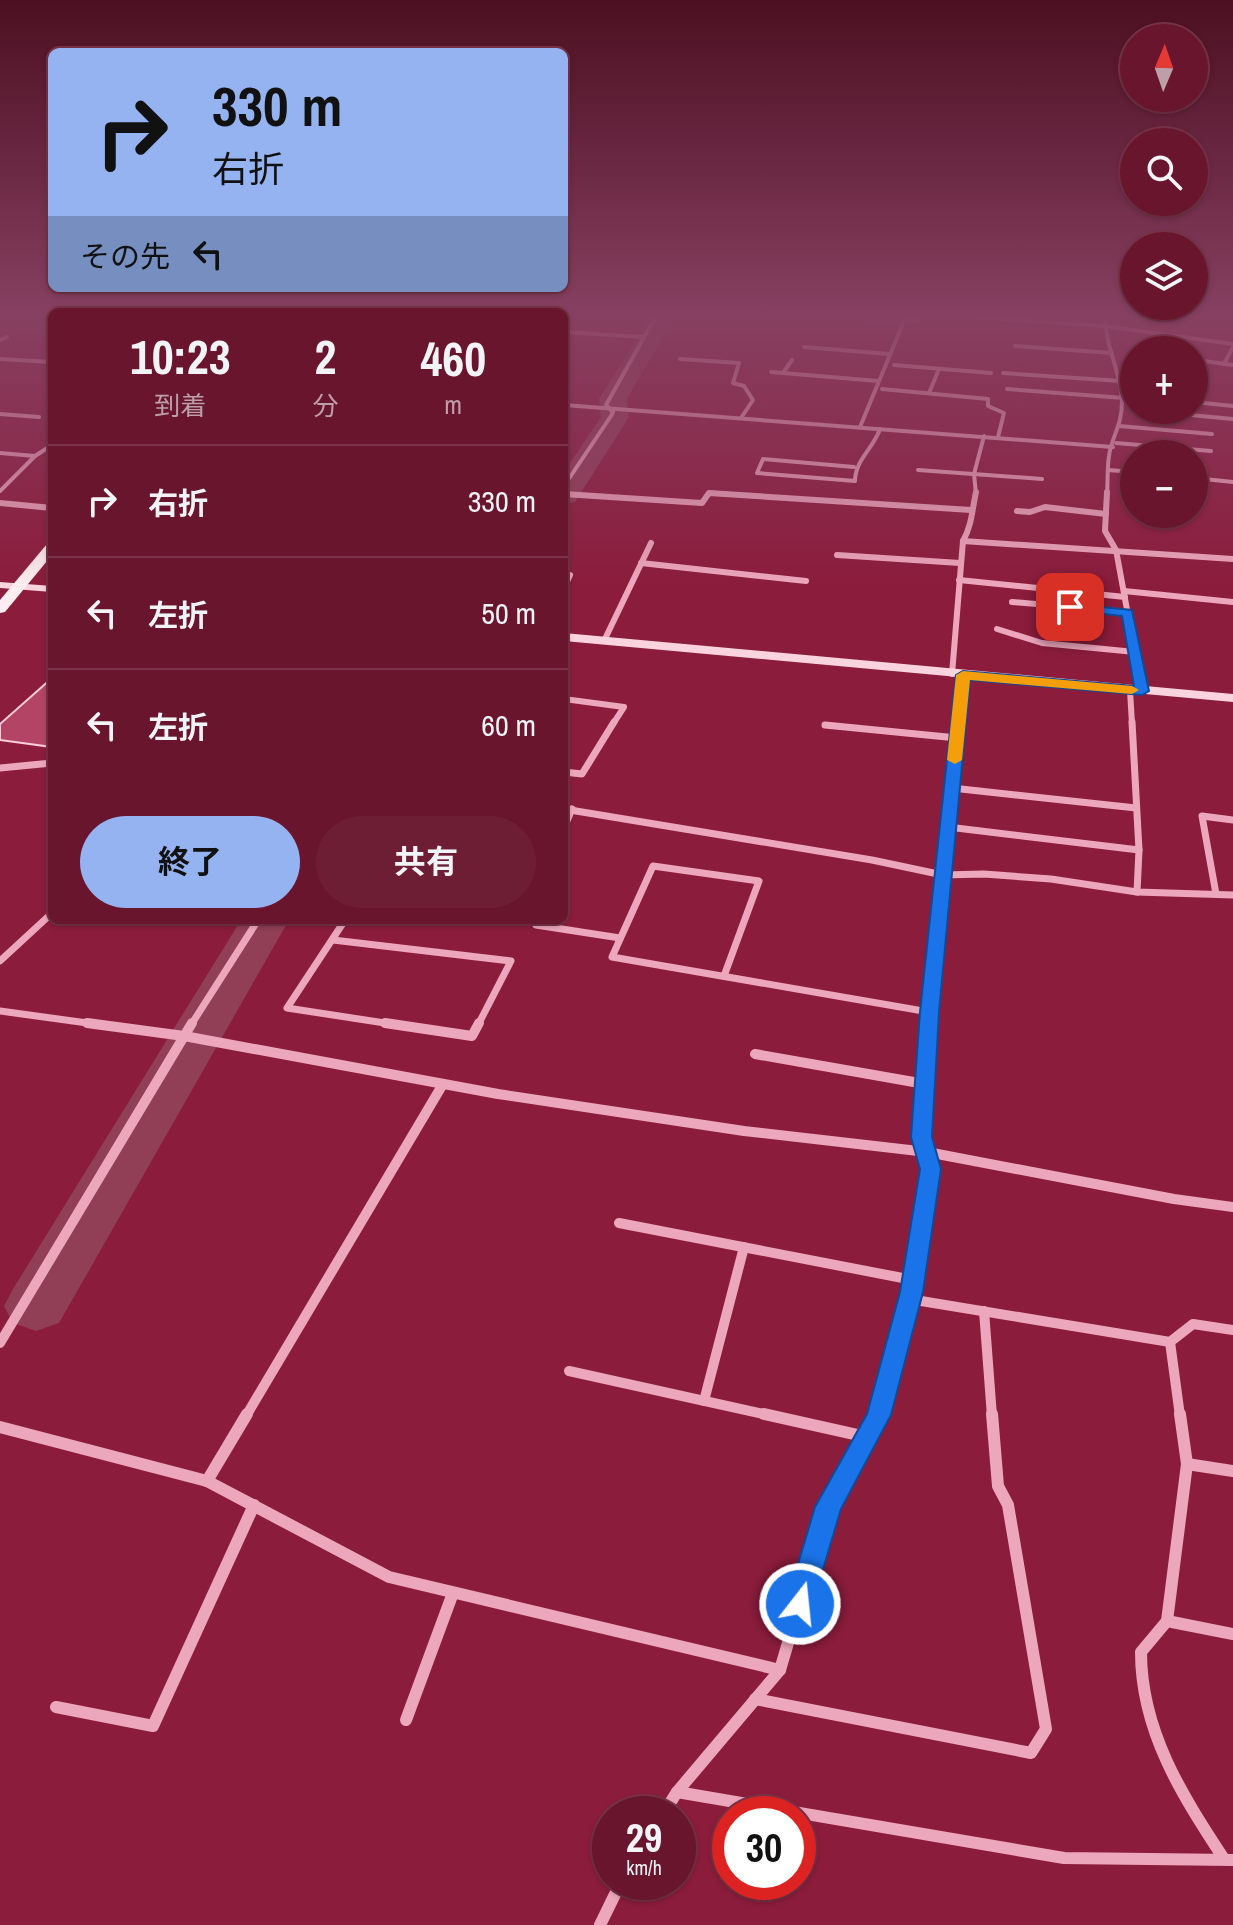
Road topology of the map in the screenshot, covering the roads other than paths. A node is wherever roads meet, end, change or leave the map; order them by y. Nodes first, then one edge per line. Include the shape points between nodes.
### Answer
1 (577, 406) edge
2 (749, 406) edge
3 (868, 406) edge
4 (988, 406) edge
5 (611, 408) junction
6 (0, 414) edge
7 (39, 417) dead end
8 (1208, 417) edge
9 (741, 418) junction
10 (1233, 419) edge
11 (1120, 422) edge
12 (1119, 426) junction
13 (860, 427) junction
14 (880, 429) junction
15 (1212, 434) dead end
16 (984, 436) junction
17 (998, 437) junction
18 (1114, 445) junction
19 (48, 448) edge
20 (1211, 451) dead end
21 (0, 453) edge
22 (35, 456) junction
23 (854, 467) junction
24 (918, 470) dead end
25 (1108, 470) junction
26 (1120, 471) edge
27 (974, 474) junction
28 (1042, 479) dead end
29 (1208, 479) edge
30 (568, 480) edge
31 (1233, 482) edge
32 (0, 491) edge
33 (568, 494) edge
34 (0, 503) edge
35 (48, 508) edge
36 (971, 510) junction
37 (1017, 511) dead end
38 (1106, 514) junction
39 (963, 541) junction
40 (651, 543) dead end
41 (1116, 550) junction
42 (48, 552) edge
43 (837, 555) dead end
44 (1233, 559) edge
45 (641, 563) junction
46 (960, 563) junction
47 (570, 575) dead end
48 (568, 579) edge
49 (959, 580) junction
50 (806, 581) dead end
51 (0, 585) edge
52 (19, 586) junction
53 (48, 589) edge
54 (1124, 594) junction
55 (1012, 602) dead end
56 (1233, 602) edge
57 (0, 609) edge
58 (1128, 612) junction
59 (997, 629) dead end
60 (568, 637) edge
61 (604, 641) junction
62 (1135, 652) junction
63 (958, 674) junction
64 (1136, 690) junction
65 (1233, 698) edge
66 (568, 700) edge
67 (825, 725) dead end
68 (957, 738) junction
69 (48, 763) edge
70 (0, 768) edge
71 (568, 772) edge
72 (952, 788) junction
73 (1136, 808) junction
74 (568, 809) edge
75 (1233, 820) edge
76 (948, 827) junction
77 (1139, 850) junction
78 (943, 875) junction
79 (1137, 892) junction
80 (1216, 894) junction
81 (1233, 895) edge
82 (48, 917) edge
83 (255, 924) edge
84 (343, 924) edge
85 (536, 925) dead end
86 (620, 938) junction
87 (333, 940) junction
88 (0, 961) edge
89 (724, 976) junction
90 (0, 1011) edge
91 (929, 1012) junction
92 (184, 1036) junction
93 (755, 1054) dead end
94 (443, 1084) junction
95 (925, 1084) junction
96 (927, 1152) junction
97 (1233, 1207) edge
98 (619, 1223) dead end
99 (744, 1247) junction
100 (913, 1280) junction
101 (909, 1299) junction
102 (984, 1311) junction
103 (1233, 1330) edge
104 (1170, 1342) junction
105 (0, 1343) edge
106 (569, 1371) dead end
107 (704, 1401) junction
108 (0, 1427) edge
109 (867, 1437) junction
110 (1187, 1464) junction
111 (1233, 1471) edge
112 (207, 1481) junction
113 (254, 1505) junction
114 (453, 1593) junction
115 (1167, 1621) junction
116 (1233, 1634) edge
117 (780, 1670) junction
118 (755, 1699) junction
119 (56, 1707) dead end
120 (406, 1720) dead end
121 (677, 1792) junction
122 (674, 1796) edge
123 (1228, 1860) edge
124 (612, 1900) edge
125 (600, 1925) edge

1 - 5 street
2 - 9 street
3 - 13 street
4 - 17 street via 1004,413
5 - 9 street
5 - 30 street via 611,416
6 - 7 street
8 - 10 street
9 - 13 street
11 - 12 street
12 - 15 street
12 - 18 street
13 - 14 street
14 - 16 street
14 - 23 street via 872,449
16 - 17 street
16 - 27 street
17 - 18 street
18 - 20 street
18 - 25 street
19 - 22 street
21 - 22 street
22 - 32 street
23 - 23 street via 855,481 757,473 763,459
24 - 27 street
25 - 26 street
25 - 38 street
27 - 28 street
27 - 36 street
29 - 31 street
33 - 36 street via 702,503 709,493
34 - 35 street
36 - 39 street via 972,526
37 - 38 street via 1045,507
38 - 41 street via 1105,531
39 - 41 street
39 - 46 street
40 - 45 street
41 - 44 street
41 - 54 street
42 - 52 main road
43 - 46 street
45 - 50 street
45 - 61 street
46 - 49 street
47 - 48 street
49 - 54 street
49 - 63 street
51 - 52 street
52 - 53 street
52 - 57 main road
54 - 56 street
54 - 58 street
55 - 58 street
58 - 62 street
59 - 62 street via 1042,643
60 - 61 street
61 - 63 street
62 - 64 street
63 - 64 street
63 - 68 street
64 - 65 street
64 - 73 street
66 - 71 street via 624,707 582,774
67 - 68 street
68 - 72 street
69 - 70 street
72 - 73 street
72 - 76 street
73 - 77 street
74 - 78 street
75 - 80 street via 1202,816
76 - 77 street
76 - 78 street
77 - 79 street
78 - 79 street via 1051,879
78 - 91 street
79 - 80 street
80 - 81 street
82 - 88 street
83 - 92 street
84 - 87 street
85 - 86 street
86 - 89 street via 612,957
86 - 89 street via 653,866 759,881
87 - 87 street via 287,1008 472,1036 511,961
89 - 91 street
90 - 92 street
91 - 95 street
92 - 94 street
92 - 105 street
93 - 95 street
94 - 96 street via 744,1131
94 - 112 street
95 - 96 street via 922,1137
96 - 97 street
96 - 100 street via 930,1169
98 - 99 street
99 - 100 street
99 - 107 street
100 - 101 street
101 - 102 street
101 - 109 street via 879,1415
102 - 104 street
102 - 118 street via 998,1486 1008,1505 1046,1729 1031,1753
103 - 104 street via 1193,1324
104 - 110 street
106 - 107 street
107 - 109 street
108 - 112 street
109 - 117 street via 828,1507
110 - 111 street
110 - 115 street
112 - 113 street
113 - 114 street via 389,1577
113 - 119 street via 153,1726
114 - 117 street
114 - 120 street
115 - 116 street
115 - 123 street via 1141,1652 1142,1691 1184,1798
117 - 118 street
118 - 121 street
121 - 122 street
121 - 123 street via 1064,1858
124 - 125 street

